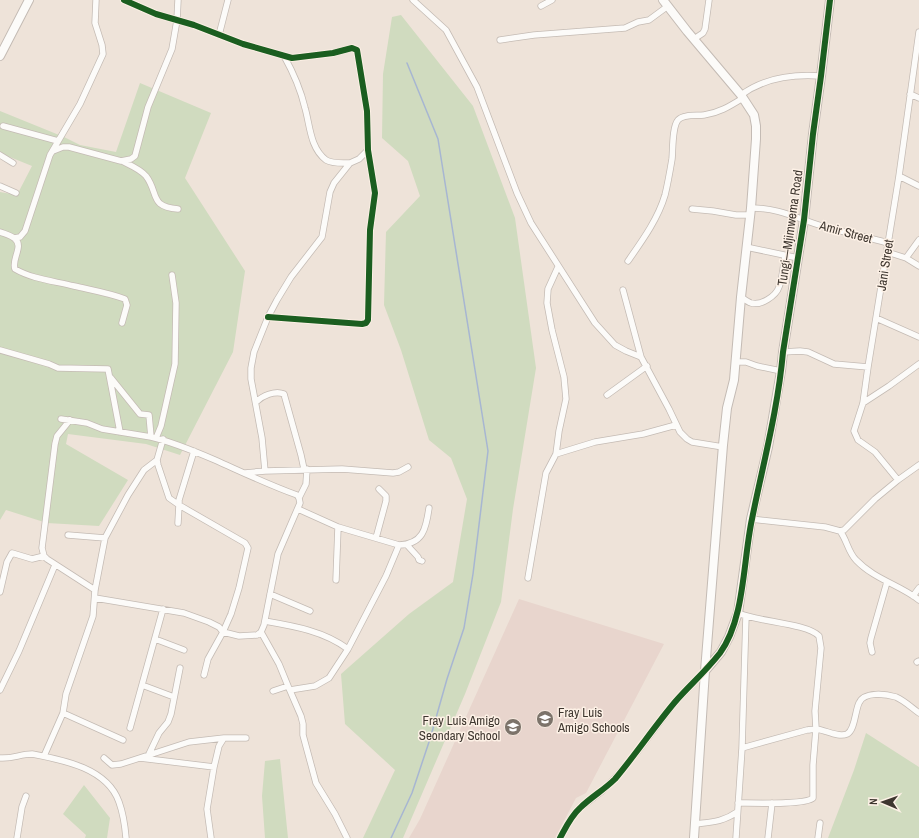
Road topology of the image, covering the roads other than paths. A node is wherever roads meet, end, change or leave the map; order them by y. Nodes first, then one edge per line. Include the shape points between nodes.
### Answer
1 (29, 0) edge
2 (96, 0) edge
3 (124, 0) edge
4 (178, 0) edge
5 (228, 0) edge
6 (413, 0) edge
7 (552, 0) edge
8 (709, 0) edge
9 (830, 0) edge
10 (666, 3) edge
11 (541, 6) dead end
12 (177, 20) junction
13 (919, 32) edge
14 (219, 35) junction
15 (694, 39) junction
16 (500, 40) dead end
17 (0, 56) edge
18 (284, 56) junction
19 (821, 76) junction
20 (910, 94) junction
21 (742, 97) junction
22 (919, 98) edge
23 (3, 126) dead end
24 (58, 141) junction
25 (368, 150) junction
26 (53, 151) junction
27 (0, 155) edge
28 (121, 161) junction
29 (13, 163) dead end
30 (350, 163) junction
31 (899, 176) junction
32 (0, 186) edge
33 (919, 186) edge
34 (16, 192) dead end
35 (178, 209) dead end
36 (692, 209) dead end
37 (750, 211) junction
38 (804, 220) junction
39 (0, 232) edge
40 (14, 238) junction
41 (919, 240) edge
42 (888, 242) junction
43 (746, 247) junction
44 (887, 252) junction
45 (785, 256) junction
46 (798, 258) junction
47 (906, 258) junction
48 (628, 261) dead end
49 (919, 266) edge
50 (558, 267) junction
51 (172, 276) dead end
52 (623, 290) dead end
53 (741, 297) junction
54 (268, 317) junction
55 (876, 318) junction
56 (122, 322) dead end
57 (919, 337) edge
58 (0, 350) edge
59 (783, 352) junction
60 (641, 357) junction
61 (735, 362) junction
62 (919, 364) edge
63 (647, 366) junction
64 (868, 367) junction
65 (781, 371) junction
66 (111, 378) junction
67 (607, 395) dead end
68 (256, 402) junction
69 (863, 403) junction
70 (61, 419) dead end
71 (70, 420) junction
72 (676, 425) junction
73 (120, 432) junction
74 (157, 438) junction
75 (723, 447) junction
76 (194, 451) junction
77 (556, 454) junction
78 (157, 460) junction
79 (919, 465) edge
80 (408, 466) dead end
81 (305, 469) junction
82 (264, 471) junction
83 (244, 473) junction
84 (898, 480) junction
85 (379, 489) dead end
86 (299, 498) junction
87 (179, 505) junction
88 (429, 508) dead end
89 (298, 509) junction
90 (751, 519) junction
91 (178, 523) dead end
92 (338, 527) junction
93 (840, 531) junction
94 (68, 535) dead end
95 (105, 538) junction
96 (376, 538) junction
97 (399, 545) junction
98 (407, 545) junction
99 (44, 556) junction
100 (422, 561) dead end
101 (55, 565) junction
102 (528, 578) dead end
103 (336, 580) dead end
104 (886, 582) junction
105 (919, 588) edge
106 (95, 590) junction
107 (0, 592) edge
108 (270, 594) junction
109 (913, 596) junction
110 (95, 598) junction
111 (919, 600) edge
112 (163, 609) junction
113 (310, 611) dead end
114 (738, 613) junction
115 (746, 616) junction
116 (265, 621) junction
117 (223, 632) junction
118 (261, 632) junction
119 (155, 639) junction
120 (348, 649) junction
121 (184, 650) dead end
122 (872, 652) dead end
123 (180, 668) dead end
124 (705, 670) junction
125 (204, 675) dead end
126 (142, 685) junction
127 (289, 688) junction
128 (0, 690) edge
129 (273, 691) dead end
130 (174, 697) junction
131 (63, 713) junction
132 (919, 713) edge
133 (130, 728) dead end
134 (816, 729) junction
135 (224, 738) junction
136 (246, 738) dead end
137 (123, 740) dead end
138 (742, 748) junction
139 (149, 754) junction
140 (44, 756) junction
141 (0, 758) edge
142 (104, 758) dead end
143 (140, 758) junction
144 (214, 767) junction
145 (697, 787) junction
146 (26, 796) dead end
147 (738, 803) junction
148 (772, 803) junction
149 (737, 812) junction
150 (820, 823) dead end
151 (695, 824) junction
152 (17, 838) edge
153 (126, 838) edge
154 (211, 838) edge
155 (347, 838) edge
156 (560, 838) edge
157 (692, 838) edge
158 (736, 838) edge
159 (768, 838) edge
160 (818, 838) edge

1 - 17 street
2 - 24 street via 95,23 103,54 80,104
3 - 12 street
4 - 12 street
5 - 14 street
6 - 50 street via 446,30 470,74 516,193 531,224
7 - 11 street
8 - 15 street via 705,29
9 - 19 street, Tungi—Mjimwema Road
10 - 15 street
10 - 16 street via 649,20 625,28 534,34
12 - 14 street
12 - 28 street via 172,49 148,107 135,156
13 - 20 street, Jani Street
14 - 18 street
15 - 21 street
18 - 25 street via 292,58 352,48 357,50 367,111
18 - 30 street via 305,107 316,148 331,162
19 - 21 street via 788,76 758,86
19 - 38 street, Tungi—Mjimwema Road
20 - 22 street
20 - 31 street, Jani Street
21 - 37 street via 754,115 756,126
21 - 48 street via 719,112 682,117 678,120 663,201 643,240
23 - 24 street
24 - 26 street
25 - 30 street via 359,159
25 - 54 street via 374,192 370,230 368,320 362,324
26 - 28 street via 69,147
26 - 40 street via 25,230 20,237
27 - 29 street
28 - 35 street via 137,168 145,175 161,205
30 - 54 street via 330,192 322,237 291,277
31 - 33 street
31 - 42 street, Jani Street
32 - 34 street
36 - 37 street, Amir Street via 736,215
37 - 38 street, Amir Street via 779,210
37 - 43 street
38 - 42 street, Amir Street
38 - 46 street, Tungi—Mjimwema Road
39 - 40 street
40 - 56 street via 18,244 13,264 15,269 45,280 125,299 127,305
41 - 47 street
42 - 44 street, Jani Street
43 - 45 street
43 - 53 street
44 - 47 street
44 - 55 street, Jani Street
45 - 46 street
45 - 53 street via 779,288 774,294 756,304
46 - 59 street, Tungi—Mjimwema Road
47 - 49 street
50 - 60 street via 594,323 605,335 626,352
50 - 77 street via 547,295 552,330 566,389
51 - 74 street via 176,303 175,364
52 - 60 street
53 - 61 street
54 - 68 street via 254,352 251,368
55 - 57 street
55 - 64 street, Jani Street
58 - 66 street via 58,368 106,368
59 - 64 street via 808,352 834,364
59 - 65 street, Tungi—Mjimwema Road
60 - 63 street
61 - 65 street via 744,361
61 - 75 street
62 - 69 street
63 - 67 street
63 - 72 street
64 - 69 street, Jani Street
65 - 90 street, Tungi—Mjimwema Road via 766,458
66 - 73 street
66 - 74 street via 140,414 149,415
68 - 81 street via 265,395 281,392 284,394
68 - 82 street
69 - 84 street, Jani Street via 854,431 856,436 875,452
70 - 71 street
71 - 73 street via 87,422 102,429
71 - 99 street via 57,436 55,444 42,548
72 - 75 street via 683,436 692,442
72 - 77 street via 643,434 595,442
73 - 74 street
74 - 76 street
74 - 78 street
75 - 124 street
76 - 83 street
76 - 87 street
77 - 102 street via 546,473
78 - 87 street via 169,498
78 - 95 street via 144,470
79 - 84 street
80 - 81 street via 393,473
81 - 82 street
81 - 86 street via 306,484
82 - 83 street
83 - 86 street
84 - 93 street
85 - 96 street via 386,496 386,501
86 - 89 street
87 - 91 street
87 - 117 street via 244,543 248,548 239,588
88 - 98 street via 423,534
89 - 92 street
89 - 108 street via 278,554
90 - 93 street
90 - 114 street, Tungi—Mjimwema Road
92 - 96 street
92 - 103 street
93 - 104 street via 857,561
94 - 95 street
95 - 106 street
96 - 97 street
97 - 98 street
97 - 120 street
98 - 100 street
99 - 101 street
99 - 107 street via 32,559 12,553 7,562
101 - 106 street
101 - 128 street
104 - 109 street
104 - 122 street via 870,643
105 - 109 street
106 - 110 street
108 - 113 street
108 - 116 street
109 - 111 street
110 - 112 street
110 - 131 street via 93,616 66,694
112 - 117 street via 209,622
112 - 119 street
114 - 115 street
114 - 124 street, Tungi—Mjimwema Road via 721,652
115 - 134 street via 799,627 819,636 821,648 815,711
115 - 138 street
116 - 118 street
116 - 120 street via 315,632
117 - 118 street via 239,636 257,635
117 - 125 street via 208,659
118 - 127 street via 280,664
119 - 121 street
119 - 126 street
120 - 127 street via 323,683
123 - 130 street
124 - 145 street
124 - 156 street via 675,702 615,778 572,817
126 - 130 street
126 - 133 street
127 - 129 street
127 - 155 street via 302,716 303,735 316,783
130 - 139 street via 168,722 159,733
131 - 137 street
131 - 140 street
132 - 134 street via 897,698 880,694 871,695 861,699 848,733 839,735
134 - 138 street via 799,731
134 - 148 street via 813,798 805,802
135 - 136 street
135 - 139 street via 189,742
135 - 144 street via 219,746
138 - 147 street
139 - 143 street
140 - 141 street via 25,754 15,758
140 - 153 street via 77,766 107,783 119,801
142 - 143 street via 115,765
143 - 144 street
144 - 154 street via 207,809
145 - 151 street
145 - 157 street via 694,792
146 - 152 street
147 - 148 street
147 - 149 street
148 - 159 street
149 - 151 street via 723,820
149 - 158 street
150 - 160 street
151 - 157 street

